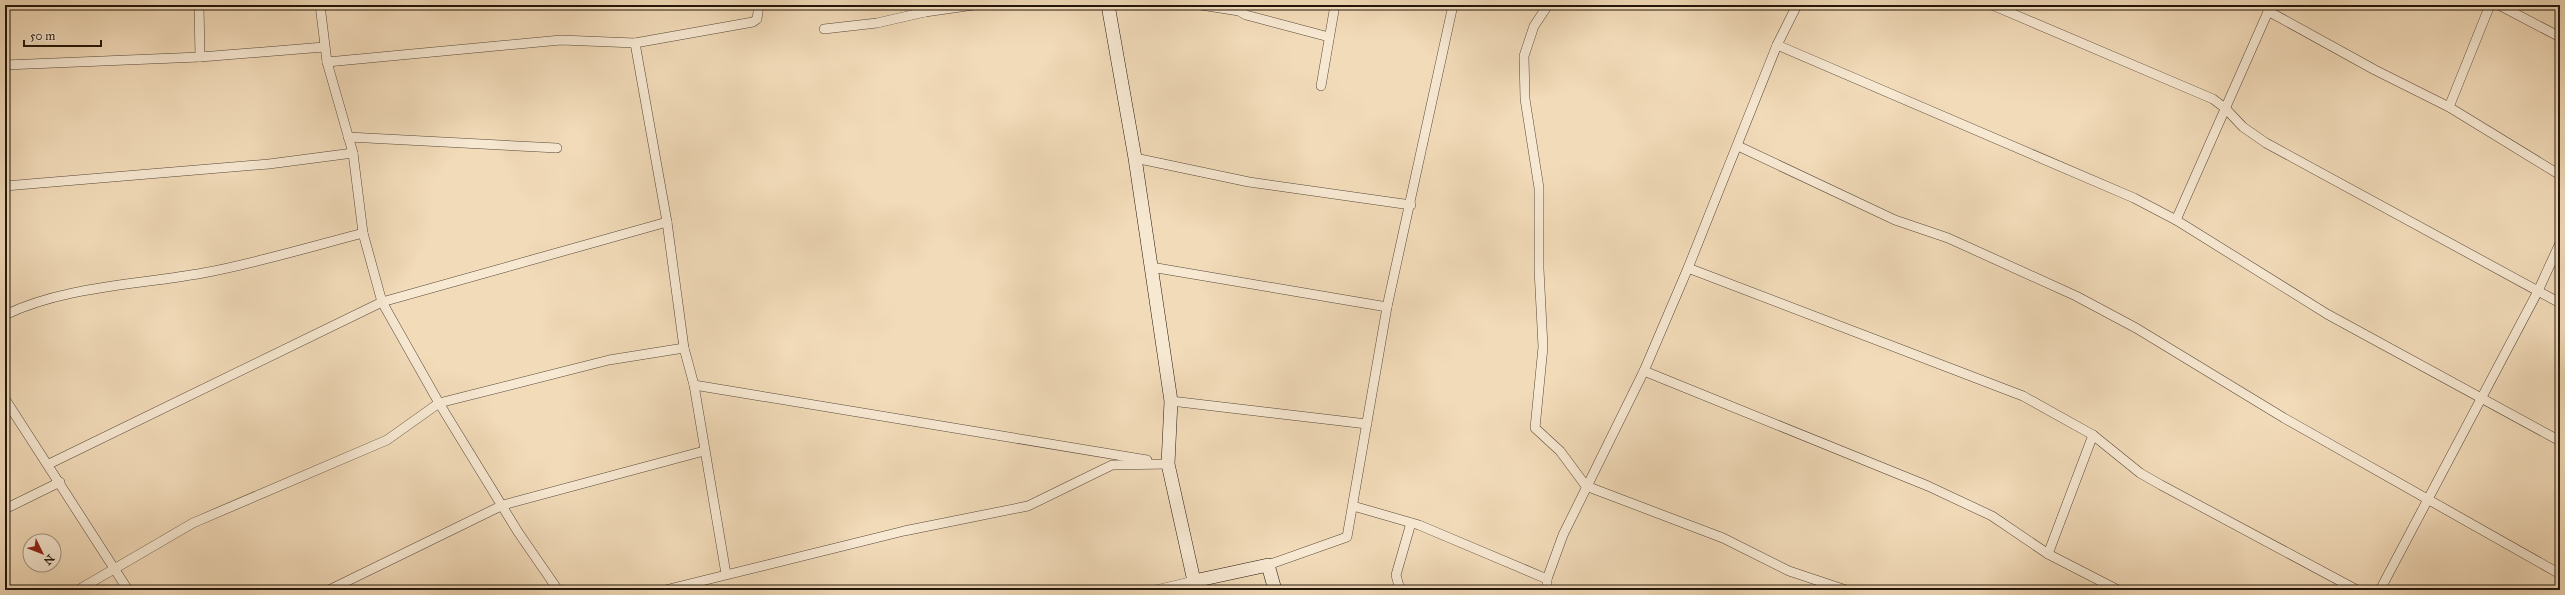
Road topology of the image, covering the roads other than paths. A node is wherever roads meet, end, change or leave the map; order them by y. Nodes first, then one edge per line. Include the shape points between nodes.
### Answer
1 (199, 5) edge
2 (320, 5) edge
3 (759, 5) edge
4 (974, 5) edge
5 (1108, 5) edge
6 (1201, 5) edge
7 (1336, 5) edge
8 (1453, 5) edge
9 (1548, 5) edge
10 (1797, 5) edge
11 (1992, 5) edge
12 (2490, 5) edge
13 (2499, 5) edge
14 (1239, 8) edge
15 (2269, 8) edge
16 (925, 9) edge
17 (824, 29) dead end
18 (1329, 37) junction
19 (2560, 37) edge
20 (635, 43) junction
21 (1777, 44) junction
22 (324, 47) junction
23 (200, 57) junction
24 (327, 62) junction
25 (5, 65) edge
26 (1321, 86) dead end
27 (2449, 107) junction
28 (2225, 108) junction
29 (348, 137) junction
30 (1738, 146) junction
31 (557, 148) dead end
32 (353, 153) junction
33 (1135, 158) junction
34 (2560, 175) edge
35 (5, 186) edge
36 (1411, 205) junction
37 (2176, 220) junction
38 (667, 222) junction
39 (362, 233) junction
40 (2560, 243) edge
41 (1151, 267) junction
42 (1688, 268) junction
43 (2538, 291) junction
44 (382, 302) junction
45 (2560, 303) edge
46 (1387, 307) junction
47 (5, 315) edge
48 (684, 348) junction
49 (1644, 371) junction
50 (694, 385) junction
51 (5, 399) edge
52 (2480, 399) junction
53 (1171, 401) junction
54 (439, 403) junction
55 (1367, 424) junction
56 (2093, 435) junction
57 (2560, 441) edge
58 (704, 451) junction
59 (48, 464) junction
60 (1168, 464) junction
61 (60, 482) junction
62 (1586, 486) junction
63 (2427, 497) junction
64 (503, 505) junction
65 (1352, 506) junction
66 (5, 509) edge
67 (1411, 522) junction
68 (2048, 554) junction
69 (1268, 565) junction
70 (115, 569) junction
71 (726, 574) junction
72 (2560, 574) edge
73 (1547, 579) junction
74 (1194, 581) junction
75 (78, 590) edge
76 (128, 590) edge
77 (329, 590) edge
78 (558, 590) edge
79 (665, 590) edge
80 (1156, 590) edge
81 (1275, 590) edge
82 (1400, 590) edge
83 (1547, 590) edge
84 (1846, 590) edge
85 (2118, 590) edge
86 (2357, 590) edge
87 (2380, 590) edge

1 - 23 street
2 - 22 street
3 - 20 street via 757,19 753,22
4 - 16 street
5 - 33 street
6 - 14 street
7 - 18 street
8 - 36 street
9 - 62 street via 1534,26 1524,56 1525,99 1539,188 1539,269 1543,347 1535,428 1560,451
10 - 21 street
11 - 28 street via 2213,99
12 - 27 street
13 - 19 street
14 - 18 street via 1246,15
15 - 27 street via 2375,70
15 - 28 street
16 - 17 street via 877,23
18 - 26 street
20 - 24 street via 561,40
20 - 38 street
21 - 30 street
21 - 37 street via 2134,198
22 - 23 street
22 - 24 street
23 - 25 street
24 - 29 street
27 - 34 street
28 - 37 street
28 - 43 street via 2243,127 2266,143
29 - 31 street
29 - 32 street
30 - 42 street
30 - 63 street via 1895,220 1948,238 2076,296 2136,328 2284,418
32 - 35 street via 269,164
32 - 39 street
33 - 36 street via 1249,182
33 - 41 street
36 - 46 street
37 - 52 street via 2327,314
38 - 44 street
38 - 48 street
39 - 44 street
39 - 47 street via 204,273 69,294 24,305
40 - 43 street
41 - 46 street
41 - 53 street
42 - 49 street
42 - 56 street via 2023,396
43 - 45 street
43 - 52 street
44 - 54 street
44 - 59 street
46 - 55 street
48 - 50 street
48 - 54 street via 609,360
49 - 62 street
49 - 68 street via 1928,486 1992,516
50 - 58 street
50 - 60 street
51 - 59 street
52 - 57 street
52 - 63 street
53 - 55 street
53 - 60 street
54 - 64 street
54 - 70 street via 387,440 193,522
55 - 65 street
56 - 68 street
56 - 86 street via 2140,473
58 - 64 street
58 - 71 street
59 - 61 street
60 - 71 street via 1112,465 1028,506 904,531
60 - 74 street
61 - 66 street
61 - 70 street
62 - 73 street via 1563,535
62 - 84 street via 1723,538 1789,571
63 - 72 street
63 - 87 street
64 - 77 street
64 - 78 street via 518,532
65 - 67 street
65 - 69 street via 1347,537
67 - 73 street
67 - 82 street via 1396,575
68 - 85 street
69 - 74 street
69 - 81 street
70 - 75 street
70 - 76 street
71 - 79 street
73 - 83 street
74 - 80 street

